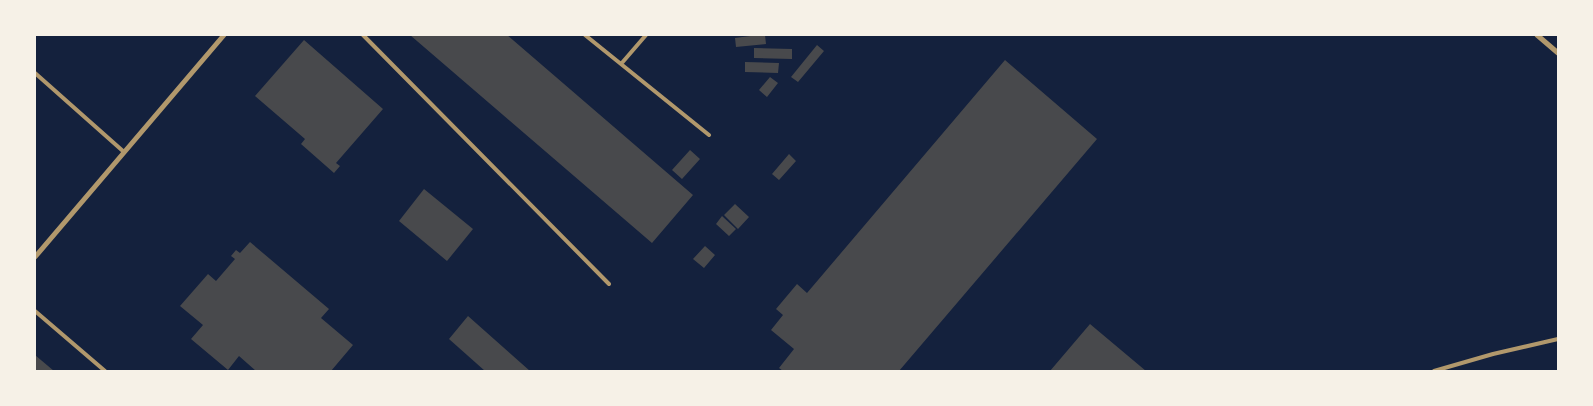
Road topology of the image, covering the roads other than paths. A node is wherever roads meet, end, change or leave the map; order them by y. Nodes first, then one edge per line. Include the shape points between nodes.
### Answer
1 (224, 35) edge
2 (363, 35) edge
3 (585, 35) edge
4 (646, 35) edge
5 (1537, 35) edge
6 (1558, 53) edge
7 (621, 64) junction
8 (35, 73) edge
9 (709, 135) dead end
10 (124, 152) junction
11 (35, 257) edge
12 (609, 284) dead end
13 (35, 311) edge
14 (1558, 339) edge
15 (105, 371) edge
16 (1434, 371) edge

1 - 10 street
2 - 12 lane
3 - 7 lane
4 - 7 lane
5 - 6 street
7 - 9 lane
8 - 10 lane
10 - 11 street
13 - 15 lane
14 - 16 lane

